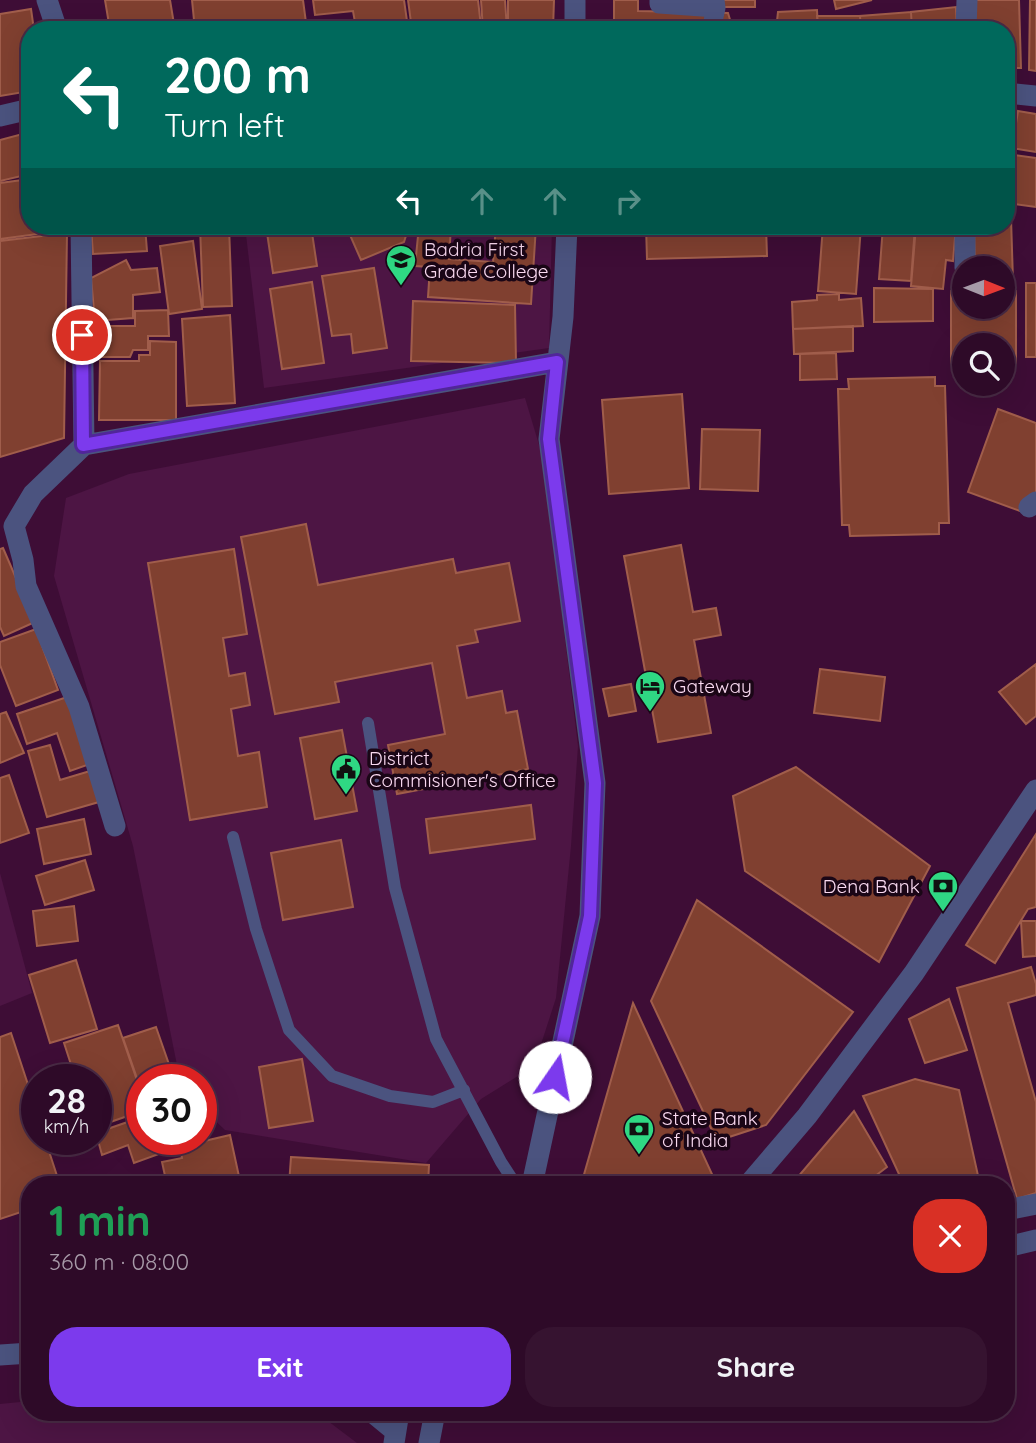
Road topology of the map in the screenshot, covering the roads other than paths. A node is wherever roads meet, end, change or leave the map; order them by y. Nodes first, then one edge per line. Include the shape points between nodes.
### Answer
1 (47, 0) edge
2 (575, 0) edge
3 (659, 0) edge
4 (967, 0) edge
5 (715, 4) edge
6 (54, 21) edge
7 (575, 21) edge
8 (966, 21) edge
9 (1015, 94) edge
10 (1036, 96) edge
11 (21, 111) edge
12 (0, 116) edge
13 (81, 235) edge
14 (567, 235) edge
15 (965, 235) edge
16 (965, 256) edge
17 (557, 362) junction
18 (83, 445) junction
19 (368, 723) dead end
20 (1036, 790) edge
21 (115, 826) dead end
22 (233, 837) dead end
23 (464, 1090) junction
24 (510, 1176) edge
25 (534, 1176) edge
26 (756, 1176) edge
27 (1036, 1204) edge
28 (1015, 1208) edge
29 (1036, 1240) edge
30 (1015, 1245) edge
31 (21, 1354) edge
32 (0, 1355) edge
33 (433, 1421) edge
34 (429, 1443) edge

1 - 6 street
2 - 7 street
3 - 5 street via 659,4
4 - 8 street
9 - 10 street
11 - 12 street
13 - 18 street
14 - 17 street
15 - 16 street
17 - 18 street
17 - 25 street via 549,439 595,783 590,916
18 - 21 street via 33,494 14,526 26,586 79,707
19 - 23 lane via 395,888 436,1039
20 - 26 street via 914,973 807,1116
22 - 23 lane via 256,929 289,1030 332,1076 390,1096 433,1102
23 - 24 lane
27 - 28 street
29 - 30 street
31 - 32 street
33 - 34 street

